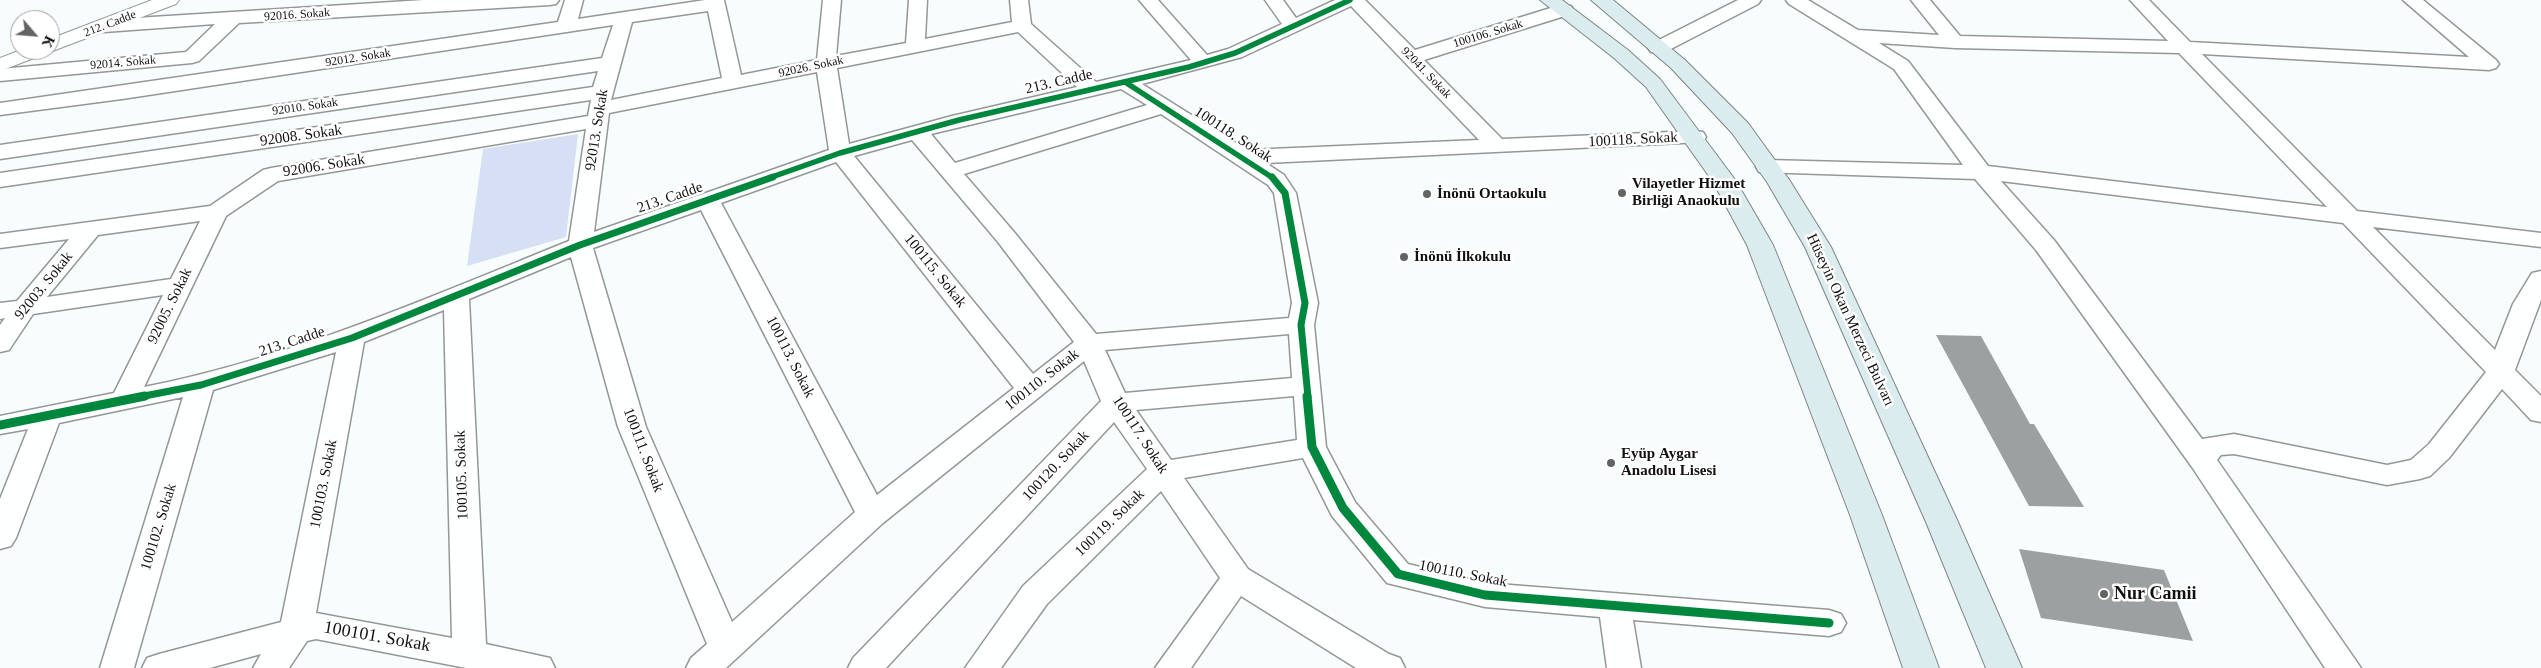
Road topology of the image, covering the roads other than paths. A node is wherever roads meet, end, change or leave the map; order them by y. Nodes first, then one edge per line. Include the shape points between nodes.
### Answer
1 (148, 0) edge
2 (169, 0) edge
3 (550, 0) edge
4 (574, 0) edge
5 (832, 0) edge
6 (918, 0) edge
7 (1019, 0) edge
8 (1148, 0) edge
9 (1274, 0) edge
10 (1350, 0) edge
11 (1355, 0) edge
12 (1600, 0) edge
13 (1752, 0) edge
14 (1795, 0) edge
15 (1920, 0) edge
16 (2139, 0) edge
17 (2412, 0) edge
18 (435, 2) edge
19 (715, 2) edge
20 (1557, 5) edge
21 (624, 18) junction
22 (232, 19) junction
23 (104, 26) junction
24 (1022, 26) junction
25 (1293, 26) junction
26 (60, 27) edge
27 (566, 27) junction
28 (1855, 36) junction
29 (60, 42) edge
30 (1955, 42) junction
31 (916, 45) junction
32 (2185, 47) junction
33 (1658, 48) junction
34 (1411, 58) junction
35 (13, 60) edge
36 (1203, 62) junction
37 (610, 63) junction
38 (826, 64) junction
39 (0, 65) edge
40 (0, 75) edge
41 (1125, 82) junction
42 (732, 83) junction
43 (1091, 89) junction
44 (1163, 106) junction
45 (600, 107) junction
46 (0, 109) edge
47 (917, 132) junction
48 (1695, 137) junction
49 (1497, 146) junction
50 (0, 152) edge
51 (840, 153) junction
52 (1242, 157) junction
53 (1768, 167) junction
54 (950, 172) junction
55 (1981, 172) junction
56 (0, 180) edge
57 (708, 200) junction
58 (216, 212) junction
59 (2350, 216) junction
60 (90, 229) junction
61 (2541, 240) edge
62 (0, 241) edge
63 (580, 245) junction
64 (2541, 278) edge
65 (180, 285) junction
66 (456, 296) junction
67 (25, 308) junction
68 (0, 311) edge
69 (1301, 325) junction
70 (352, 338) junction
71 (1089, 343) junction
72 (0, 344) edge
73 (2500, 370) junction
74 (201, 385) junction
75 (1306, 386) junction
76 (1030, 389) junction
77 (124, 401) junction
78 (1116, 403) junction
79 (2541, 413) edge
80 (47, 416) junction
81 (0, 424) edge
82 (1312, 447) junction
83 (2202, 460) junction
84 (1163, 471) junction
85 (872, 515) junction
86 (0, 538) edge
87 (1238, 578) junction
88 (1615, 607) junction
89 (1829, 622) dead end
90 (296, 631) junction
91 (726, 648) junction
92 (485, 661) edge
93 (1380, 667) edge
94 (117, 668) edge
95 (159, 668) edge
96 (270, 668) edge
97 (538, 668) edge
98 (703, 668) edge
99 (864, 668) edge
100 (982, 668) edge
101 (1172, 668) edge
102 (1624, 668) edge
103 (1921, 668) edge
104 (2004, 668) edge
105 (2344, 668) edge

1 - 26 street
2 - 23 street, 212. Cadde
3 - 18 street, 92016. Sokak
4 - 27 street
5 - 38 street
6 - 31 street
7 - 24 street
8 - 36 street
9 - 25 street
10 - 25 street, 213. Cadde
11 - 34 street, 92041. Sokak
12 - 33 main road, Hüseyin Okan Merzeci Bulvarı
13 - 33 street
14 - 28 street
15 - 30 street
16 - 32 street
17 - 32 street via 2489,64
18 - 22 street, 92016. Sokak
19 - 21 street, 92012. Sokak
19 - 42 street
20 - 34 street, 100106. Sokak
20 - 48 main road via 1654,82
21 - 27 street, 92012. Sokak
21 - 37 street, 92013. Sokak
22 - 23 street, 92016. Sokak
22 - 40 street, 92014. Sokak via 192,57
23 - 29 street, 212. Cadde
24 - 31 street, 92026. Sokak
24 - 43 street
25 - 36 street, 213. Cadde via 1235,52
27 - 46 street, 92012. Sokak via 122,94
28 - 30 street
28 - 55 street via 1901,64
30 - 32 street
31 - 38 street, 92026. Sokak
32 - 59 street
33 - 53 main road, Hüseyin Okan Merzeci Bulvarı via 1678,64 1740,128
34 - 49 street, 92041. Sokak
35 - 39 street
36 - 41 street, 213. Cadde
37 - 45 street, 92013. Sokak
37 - 50 street, 92010. Sokak
38 - 42 street, 92026. Sokak
38 - 51 street
41 - 43 street, 213. Cadde
41 - 44 street, 100118. Sokak
42 - 45 street, 92026. Sokak
43 - 47 street, 213. Cadde
44 - 52 street, 100118. Sokak
44 - 54 street
45 - 56 street, 92008. Sokak
45 - 58 street, 92006. Sokak via 271,175
45 - 63 street, 92013. Sokak
47 - 51 street, 213. Cadde
47 - 54 street, 100117. Sokak
48 - 49 street, 100118. Sokak
48 - 103 main road via 1760,245 1866,515
49 - 52 street, 100118. Sokak
51 - 57 street, 213. Cadde
51 - 76 street, 100115. Sokak
52 - 69 street, 100118. Sokak via 1276,180 1285,193 1305,303
53 - 55 street
53 - 104 main road, Hüseyin Okan Merzeci Bulvarı via 1818,247
54 - 71 street, 100117. Sokak
55 - 59 street
55 - 83 street via 2044,245
57 - 63 street, 213. Cadde
57 - 85 street, 100113. Sokak
58 - 60 street, 92006. Sokak
58 - 65 street, 92005. Sokak
59 - 61 street
59 - 73 street
60 - 62 street, 92006. Sokak
60 - 67 street, 92003. Sokak
63 - 66 street, 213. Cadde
63 - 91 street, 100111. Sokak via 632,426
64 - 73 street via 2526,304
65 - 67 street
65 - 77 street, 92005. Sokak
66 - 70 street, 213. Cadde
66 - 92 street, 100105. Sokak
67 - 68 street
67 - 72 street, 92003. Sokak
69 - 71 street, 100110. Sokak
69 - 75 street, 100110. Sokak
70 - 74 street, 213. Cadde
70 - 90 street, 100103. Sokak
71 - 76 street, 100110. Sokak
71 - 78 street, 100117. Sokak
73 - 79 street
73 - 83 street via 2438,452 2420,469 2388,475 2234,444 2212,446
74 - 77 street, 213. Cadde
74 - 94 street, 100102. Sokak
75 - 78 street
75 - 82 street, 100110. Sokak
76 - 85 street, 100110. Sokak
77 - 80 street, 213. Cadde
78 - 84 street, 100117. Sokak
78 - 99 street, 100120. Sokak
80 - 81 street, 213. Cadde
80 - 86 street
82 - 84 street
82 - 88 street, 100110. Sokak via 1343,508 1398,574 1485,595
83 - 105 street
84 - 87 street, 100117. Sokak
84 - 100 street, 100119. Sokak via 1035,595
85 - 91 street, 100110. Sokak
87 - 93 street, 100117. Sokak
87 - 101 street
88 - 89 street, 100110. Sokak
88 - 102 street
90 - 92 street, 100101. Sokak via 316,626
90 - 95 street, 100101. Sokak
90 - 96 street
91 - 98 street, 100110. Sokak
92 - 97 street, 100101. Sokak

